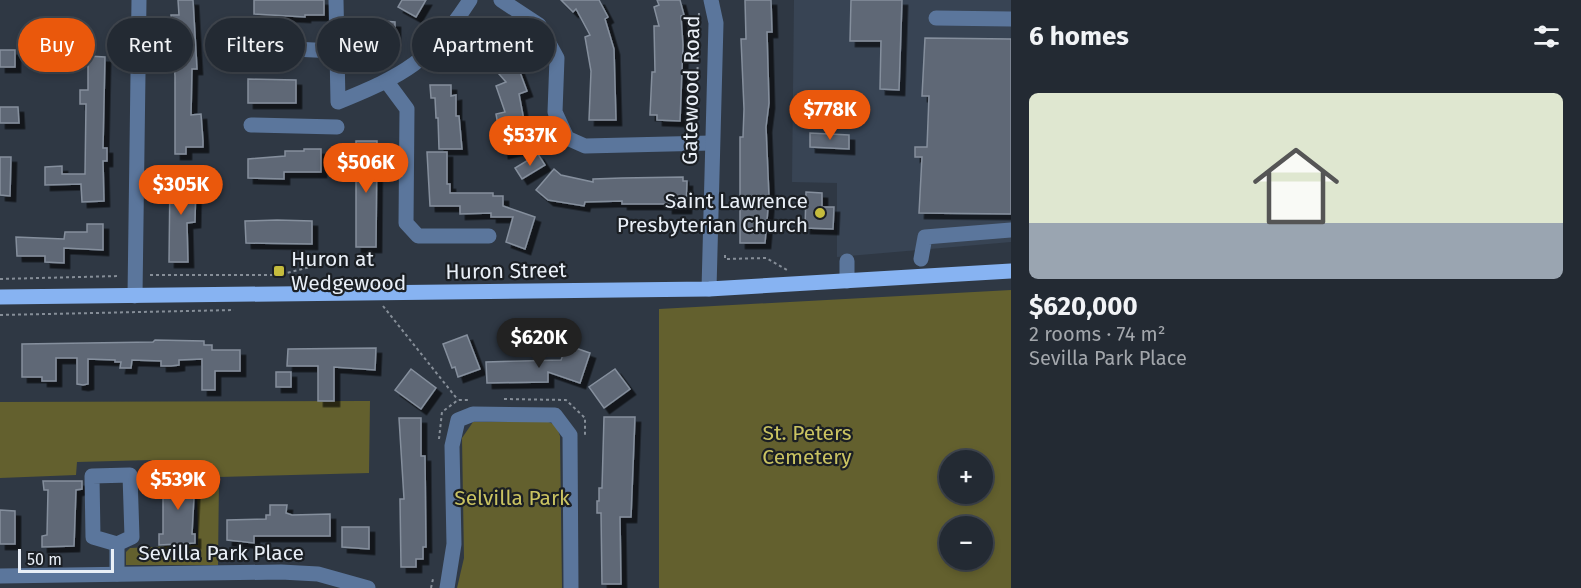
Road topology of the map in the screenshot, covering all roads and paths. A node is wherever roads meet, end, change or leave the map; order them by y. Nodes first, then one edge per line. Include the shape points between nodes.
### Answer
1 (139, 0) edge
2 (336, 0) edge
3 (470, 0) edge
4 (501, 0) edge
5 (711, 0) edge
6 (698, 9) dead end
7 (336, 18) edge
8 (936, 18) dead end
9 (1011, 19) edge
10 (337, 72) edge
11 (387, 82) junction
12 (251, 125) dead end
13 (337, 127) dead end
14 (696, 132) dead end
15 (711, 143) junction
16 (1011, 230) edge
17 (489, 236) dead end
18 (725, 247) dead end
19 (921, 259) dead end
20 (847, 261) dead end
21 (322, 264) dead end
22 (789, 271) dead end
23 (1011, 271) edge
24 (119, 276) dead end
25 (147, 276) dead end
26 (0, 279) edge
27 (847, 281) junction
28 (709, 289) junction
29 (135, 296) junction
30 (0, 297) edge
31 (383, 306) dead end
32 (500, 399) dead end
33 (458, 400) junction
34 (468, 400) dead end
35 (439, 440) dead end
36 (585, 441) dead end
37 (117, 544) junction
38 (117, 574) junction
39 (0, 576) edge
40 (434, 578) dead end
41 (368, 588) edge
42 (431, 588) edge
43 (447, 588) edge
44 (571, 588) edge

1 - 29 street
2 - 7 street
3 - 11 street via 448,34 423,59
4 - 15 street via 539,25 557,58 555,112 567,138 585,146
5 - 15 street, Gatewood Road via 716,23
6 - 14 path
8 - 9 street
10 - 11 street via 338,102
11 - 17 street via 407,109 406,224 418,236
12 - 13 street
15 - 28 street, Gatewood Road
16 - 19 street via 924,237
18 - 22 path via 725,259 766,258
20 - 27 street
21 - 25 path via 279,275
23 - 27 main road, Huron Street
24 - 26 path
27 - 28 main road, Huron Street
28 - 29 main road, Huron Street
29 - 30 main road, Huron Street
31 - 33 path
32 - 36 path via 566,400 585,418
33 - 34 path
33 - 35 path via 442,412
37 - 37 street via 132,537 130,476 92,476 93,537
37 - 38 street
38 - 39 street, Sevilla Park Place
38 - 41 street, Sevilla Park Place via 318,574
40 - 42 path
43 - 44 street via 454,544 452,446 458,420 485,414 555,415 570,435

